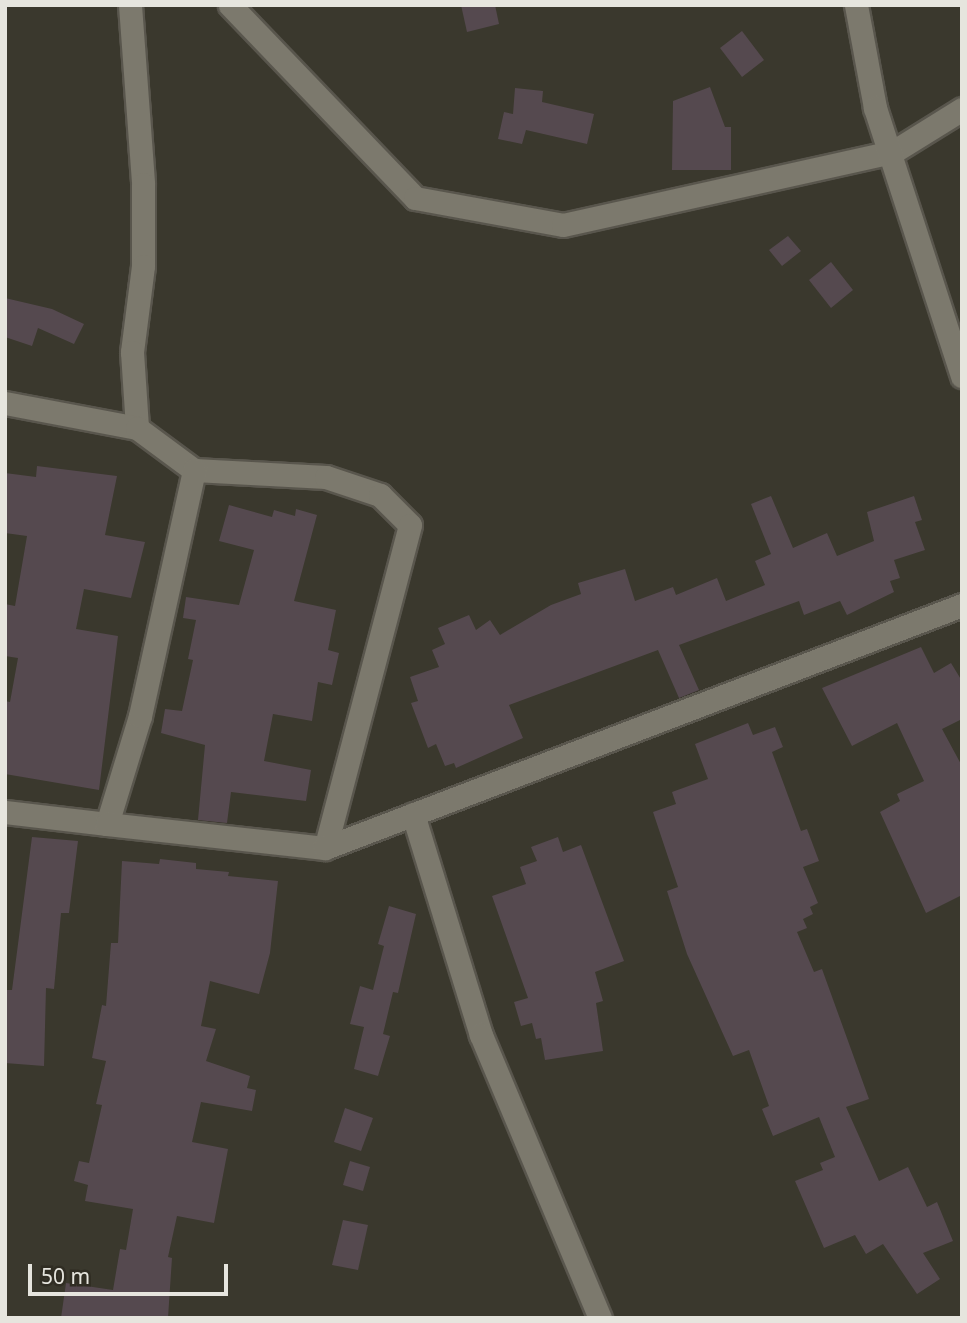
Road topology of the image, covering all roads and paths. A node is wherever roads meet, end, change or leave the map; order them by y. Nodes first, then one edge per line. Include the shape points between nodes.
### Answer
1 (130, 5) edge
2 (230, 5) edge
3 (856, 5) edge
4 (962, 109) edge
5 (893, 152) junction
6 (962, 376) edge
7 (5, 403) edge
8 (137, 428) junction
9 (194, 470) junction
10 (962, 605) edge
11 (5, 812) edge
12 (413, 814) junction
13 (107, 824) junction
14 (325, 848) junction
15 (600, 1318) edge

1 - 8 street via 143,184 143,266 132,352
2 - 5 street via 415,198 564,225
3 - 5 street via 875,108
4 - 5 street
5 - 6 street
7 - 8 street
8 - 9 street
9 - 13 street via 140,716
9 - 14 street via 326,477 380,495 410,525
10 - 12 street
11 - 13 street
12 - 14 street
12 - 15 street via 481,1035
13 - 14 street

